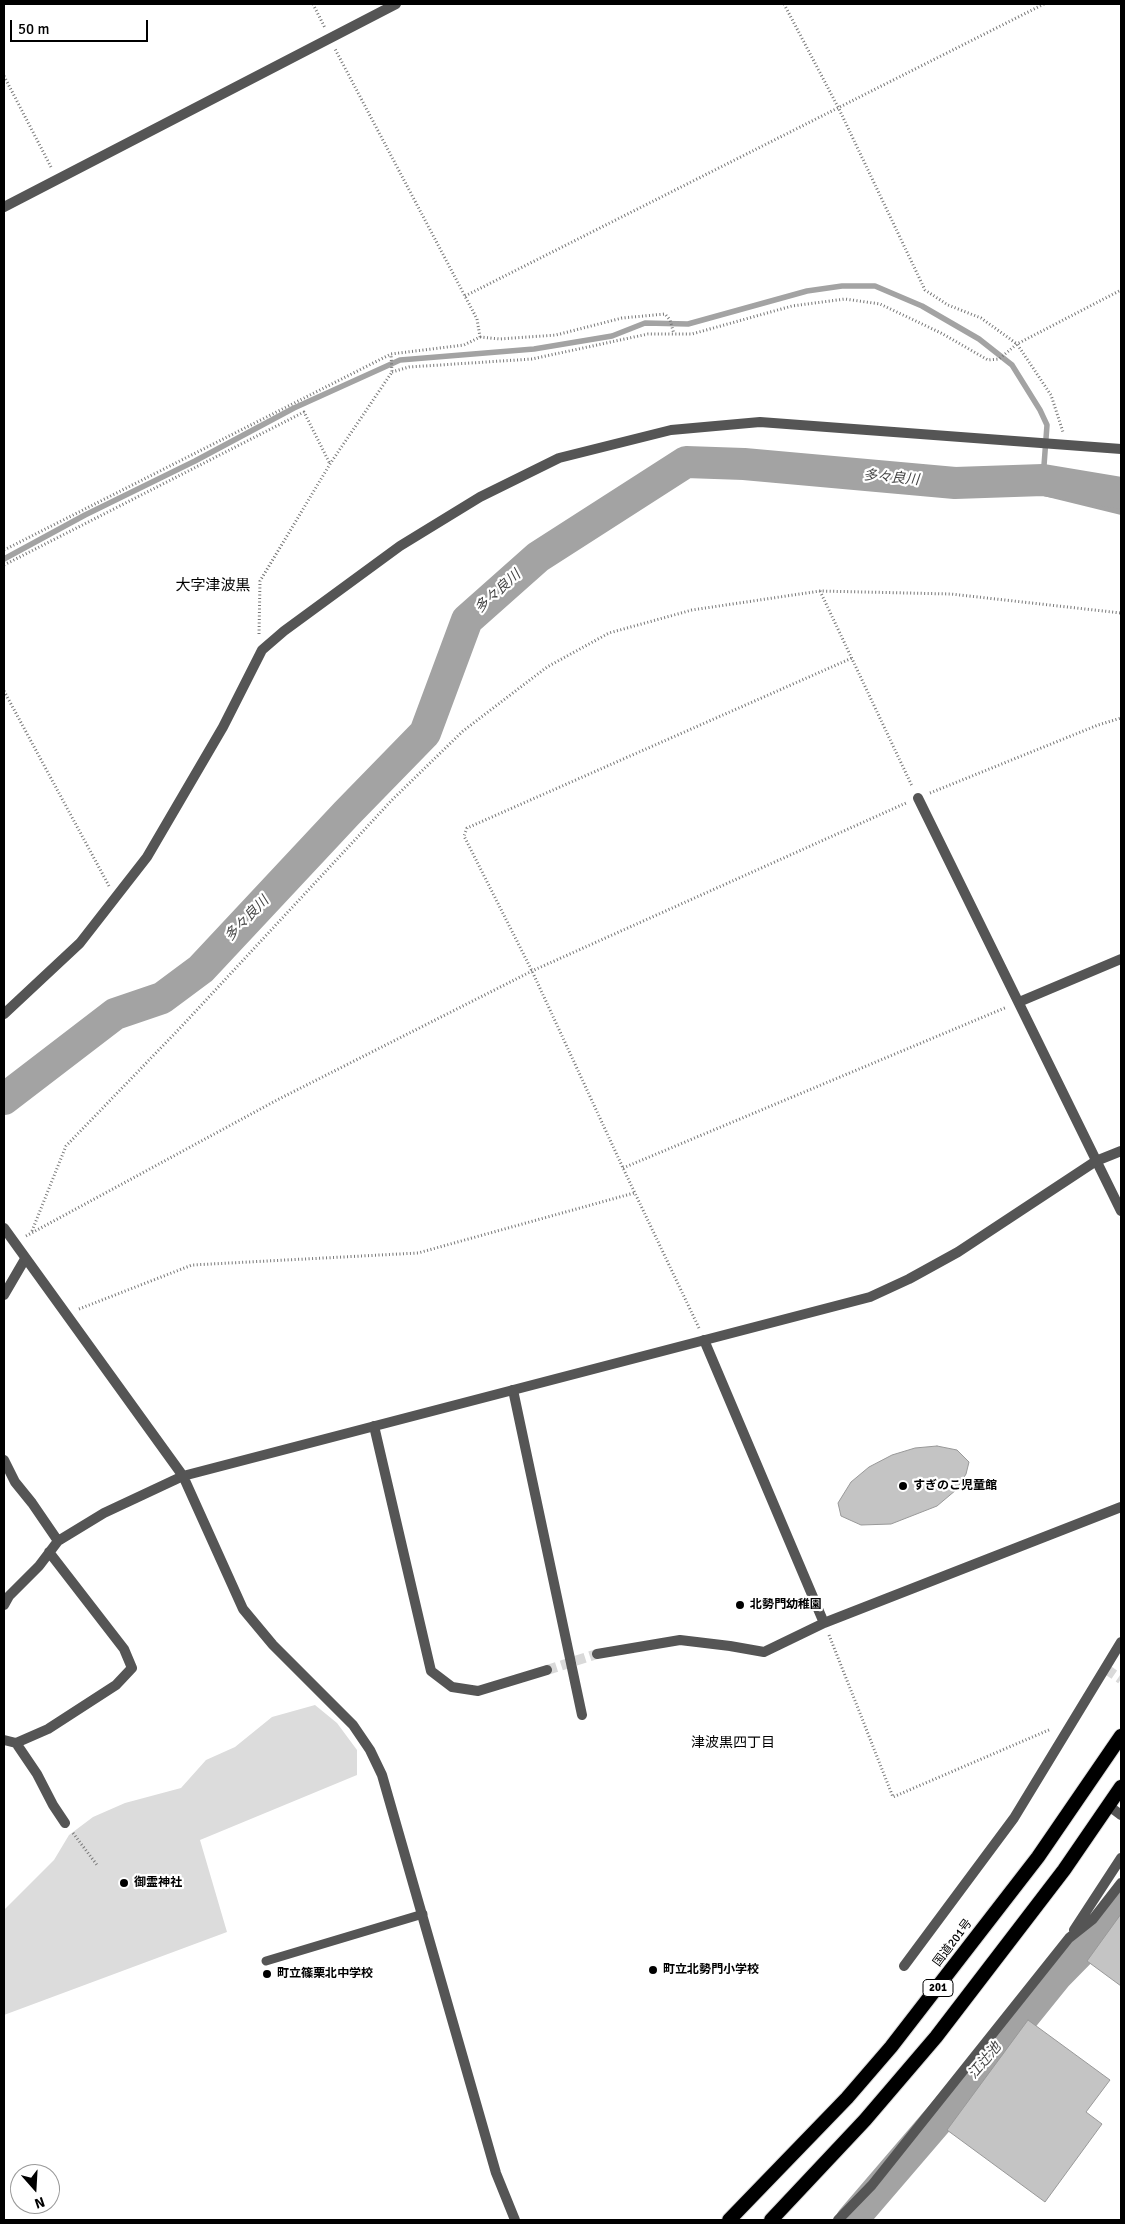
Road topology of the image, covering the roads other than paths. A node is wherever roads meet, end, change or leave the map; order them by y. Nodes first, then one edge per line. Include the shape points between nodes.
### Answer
1 (396, 4) edge
2 (4, 207) edge
3 (1121, 449) edge
4 (918, 798) road end
5 (1121, 958) edge
6 (1019, 1002) junction
7 (4, 1014) edge
8 (1121, 1151) edge
9 (1096, 1160) junction
10 (1121, 1212) edge
11 (4, 1228) edge
12 (25, 1259) junction
13 (4, 1295) edge
14 (704, 1340) junction
15 (513, 1390) junction
16 (374, 1426) junction
17 (4, 1460) edge
18 (183, 1476) junction
19 (1121, 1507) edge
20 (58, 1542) junction
21 (49, 1552) junction
22 (4, 1605) edge
23 (824, 1623) junction
24 (1121, 1642) edge
25 (597, 1654) tunnel mouth
26 (547, 1670) tunnel mouth
27 (582, 1715) dead end
28 (1121, 1736) edge
29 (4, 1740) edge
30 (16, 1743) junction
31 (1121, 1787) edge
32 (1109, 1806) junction
33 (1121, 1815) edge
34 (65, 1823) road end
35 (1121, 1858) edge
36 (1121, 1883) edge
37 (423, 1914) junction
38 (1069, 1938) junction
39 (266, 1962) dead end
40 (904, 1966) dead end
41 (514, 2220) edge
42 (729, 2220) edge
43 (772, 2220) edge
44 (838, 2220) edge

1 - 2 street
3 - 7 street via 760,422 671,430 578,453 560,458 480,497 400,546 284,630 262,650 223,727 152,849 80,943
4 - 6 street
5 - 6 street
6 - 9 street
8 - 9 street
9 - 10 street
9 - 14 street via 958,1252 909,1280 870,1297
11 - 12 street
12 - 13 street
12 - 18 street
14 - 15 street
14 - 23 street
15 - 16 street
15 - 27 street
16 - 18 street
16 - 26 street via 431,1671 452,1687 478,1691
17 - 20 street via 15,1482
18 - 20 street via 104,1514
18 - 37 street via 243,1609 273,1645 353,1725 370,1750 382,1775
19 - 23 street
20 - 21 street
21 - 22 street
21 - 30 street via 124,1649 132,1668 116,1685 56,1724
23 - 25 street via 764,1652 680,1640
24 - 40 street via 1014,1818
28 - 42 highway, 国道201号 / 201 via 1038,1857 891,2048
29 - 30 street
30 - 34 street
31 - 32 highway, 201
32 - 33 street
32 - 43 highway, 201 via 936,2037 865,2120
35 - 38 street
36 - 38 street via 1093,1919
37 - 39 lane
37 - 41 street via 496,2173
38 - 44 street via 872,2185

